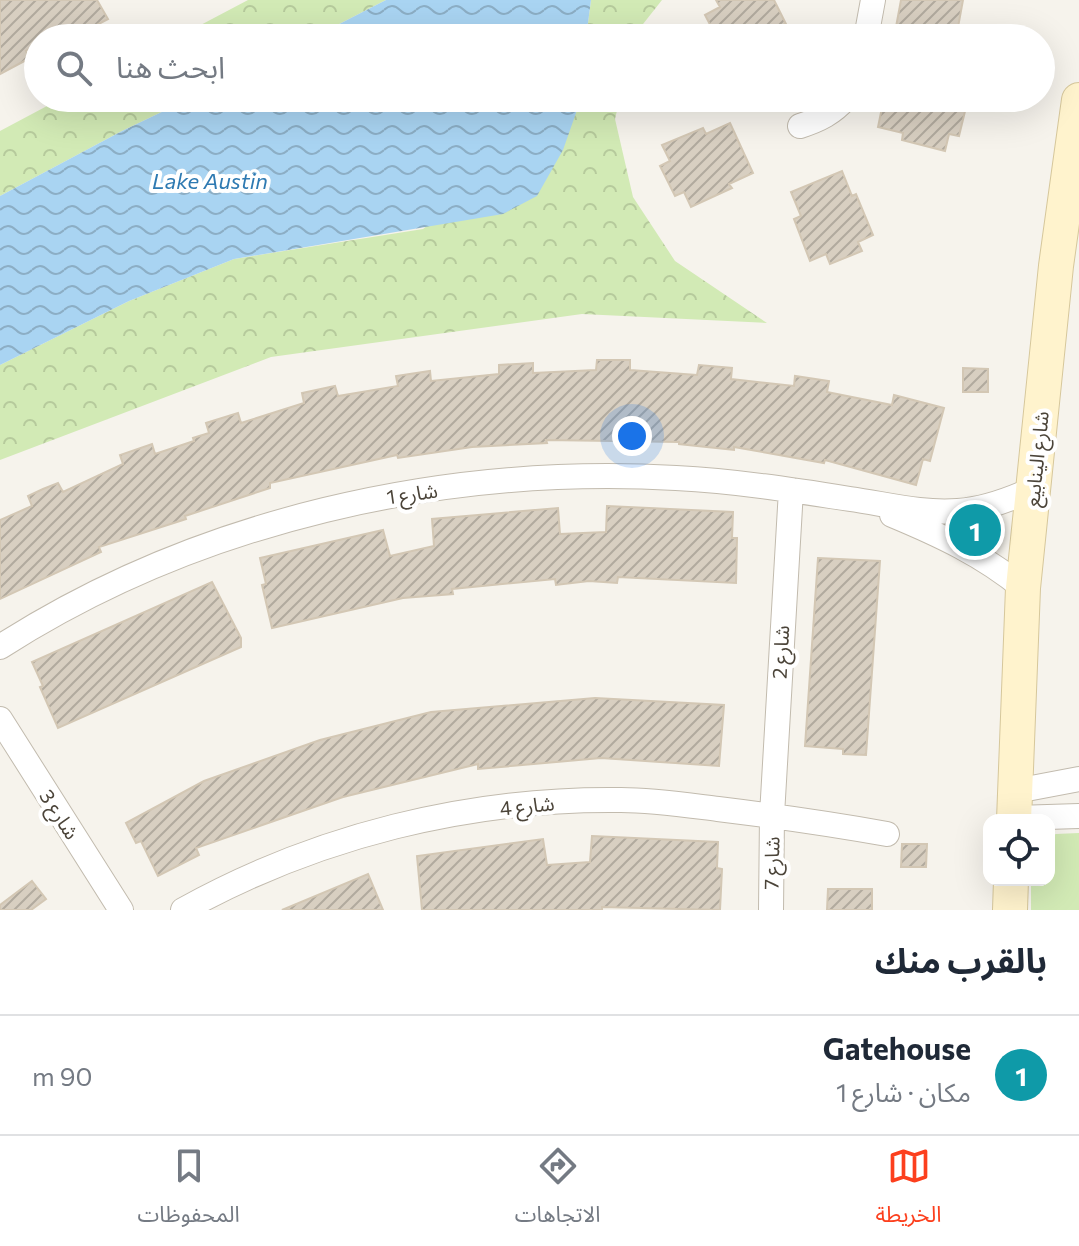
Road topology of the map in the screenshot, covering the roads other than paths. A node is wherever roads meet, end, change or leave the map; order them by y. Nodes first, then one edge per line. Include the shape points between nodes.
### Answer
1 (873, 0) edge
2 (869, 24) edge
3 (1079, 100) edge
4 (832, 112) edge
5 (800, 126) dead end
6 (1033, 489) junction
7 (791, 490) junction
8 (853, 499) junction
9 (1023, 588) junction
10 (0, 647) edge
11 (0, 719) edge
12 (1079, 779) edge
13 (1015, 810) edge
14 (772, 815) junction
15 (1079, 816) edge
16 (887, 834) dead end
17 (1011, 886) edge
18 (121, 910) edge
19 (183, 910) edge
20 (771, 910) edge
21 (1010, 910) edge

1 - 2 street
3 - 6 street, شارع الينابيع
4 - 5 street
6 - 8 street, شارع 1 via 957,512
6 - 9 street, شارع الينابيع
7 - 8 street, شارع 1
7 - 10 street, شارع 1 via 675,478 579,477 388,496 314,512 168,561
7 - 14 street, شارع 2
8 - 9 street, شارع 1 via 958,543
9 - 13 street, شارع الينابيع
11 - 18 street, شارع 3
12 - 13 street
13 - 15 street
14 - 16 street, شارع 4
14 - 19 street, شارع 4 via 625,800 476,810 330,845
14 - 20 street, شارع 7
17 - 21 street

